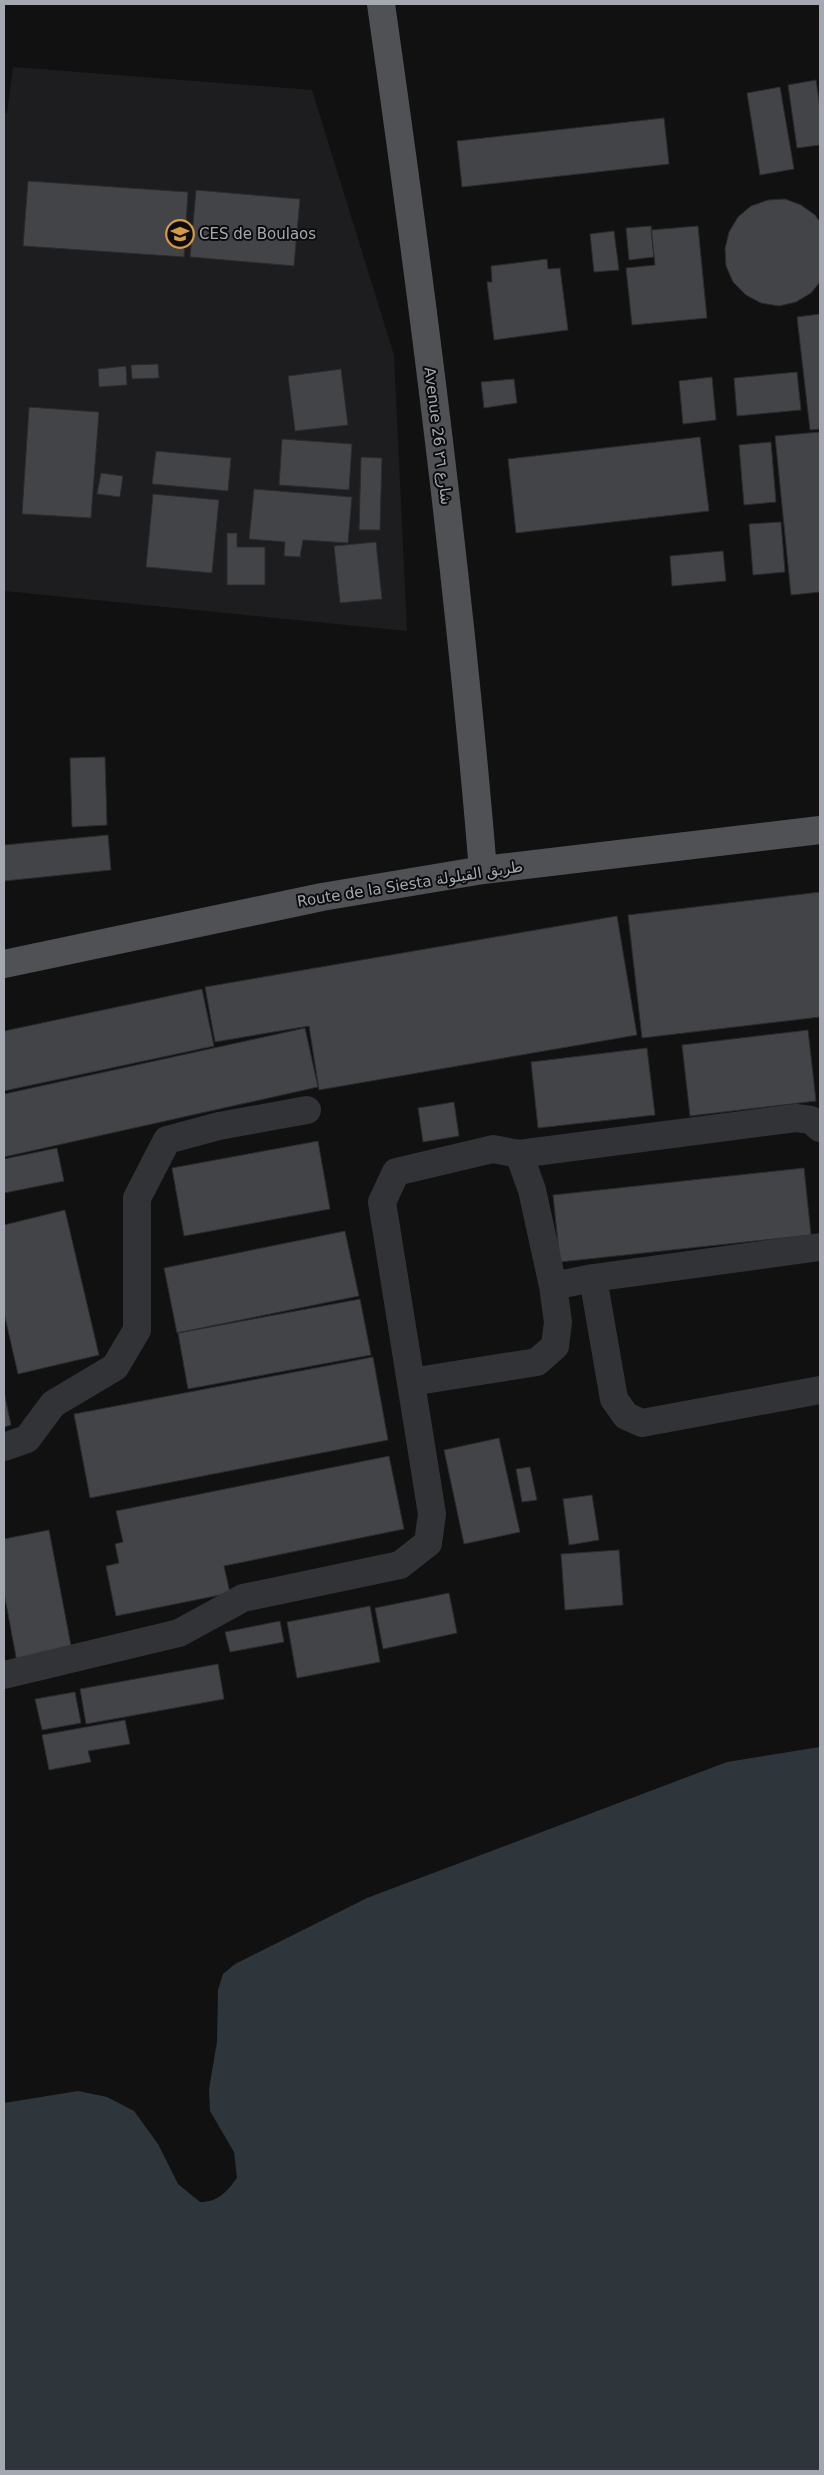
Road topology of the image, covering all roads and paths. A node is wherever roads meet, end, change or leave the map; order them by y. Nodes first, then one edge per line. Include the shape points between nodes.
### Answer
1 (381, 4) edge
2 (820, 830) edge
3 (483, 870) junction
4 (4, 964) edge
5 (307, 1110) dead end
6 (820, 1128) edge
7 (519, 1154) junction
8 (820, 1247) edge
9 (594, 1278) junction
10 (553, 1286) junction
11 (411, 1382) junction
12 (820, 1390) edge
13 (4, 1447) edge
14 (4, 1675) edge

1 - 3 main road, Avenue 26 شارع ٢٦ via 442,467
2 - 3 main road, Route de la Siesta طريق القيلولة
3 - 4 main road, Route de la Siesta طريق القيلولة via 322,897
5 - 13 lane via 219,1126 167,1140 137,1198 137,1330 115,1367 53,1404 27,1439
6 - 7 lane via 811,1120 796,1118
7 - 10 lane via 532,1190
7 - 11 lane via 494,1150 396,1172 382,1202
8 - 9 lane
9 - 10 lane
9 - 12 lane via 614,1399 626,1416 642,1423
10 - 11 lane via 558,1322 555,1346 537,1362
11 - 14 lane via 432,1514 428,1543 400,1566 243,1598 179,1633

